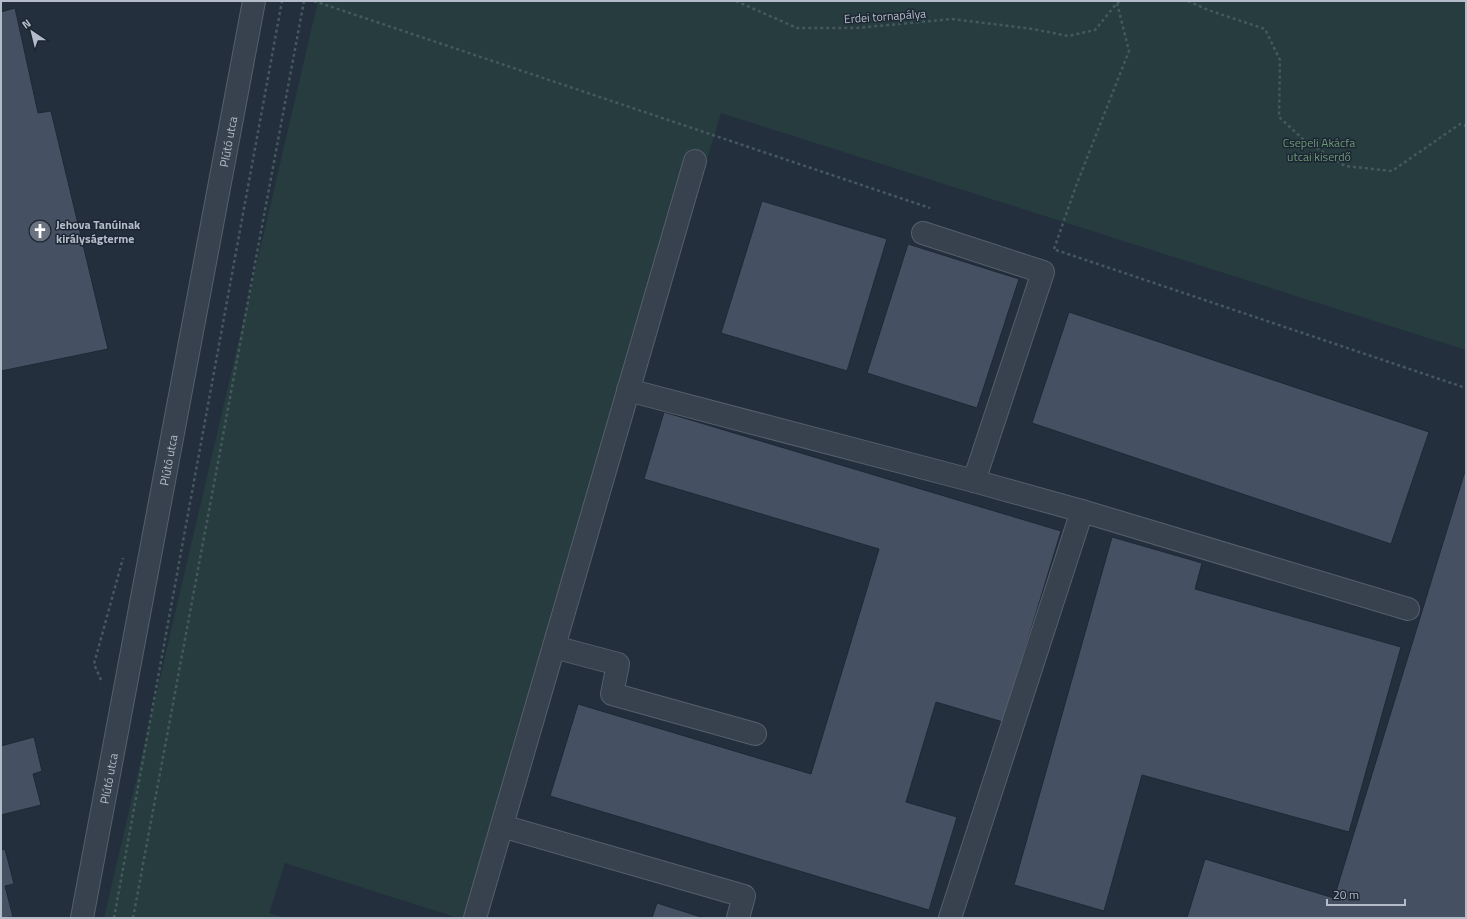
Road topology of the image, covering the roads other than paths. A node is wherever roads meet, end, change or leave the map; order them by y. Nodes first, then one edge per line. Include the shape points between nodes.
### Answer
1 (254, 1) edge
2 (695, 161) dead end
3 (923, 233) dead end
4 (628, 390) junction
5 (974, 481) junction
6 (1082, 512) junction
7 (1408, 609) dead end
8 (554, 647) junction
9 (755, 734) dead end
10 (502, 826) junction
11 (82, 918) edge
12 (475, 918) edge
13 (738, 918) edge
14 (950, 918) edge

1 - 11 street, Plútó utca
2 - 4 street
3 - 5 street via 1042,272
4 - 5 street
4 - 8 street
5 - 6 street
6 - 7 street
6 - 14 street
8 - 9 street via 618,664 612,694
8 - 10 street
10 - 12 street
10 - 13 street via 744,896

